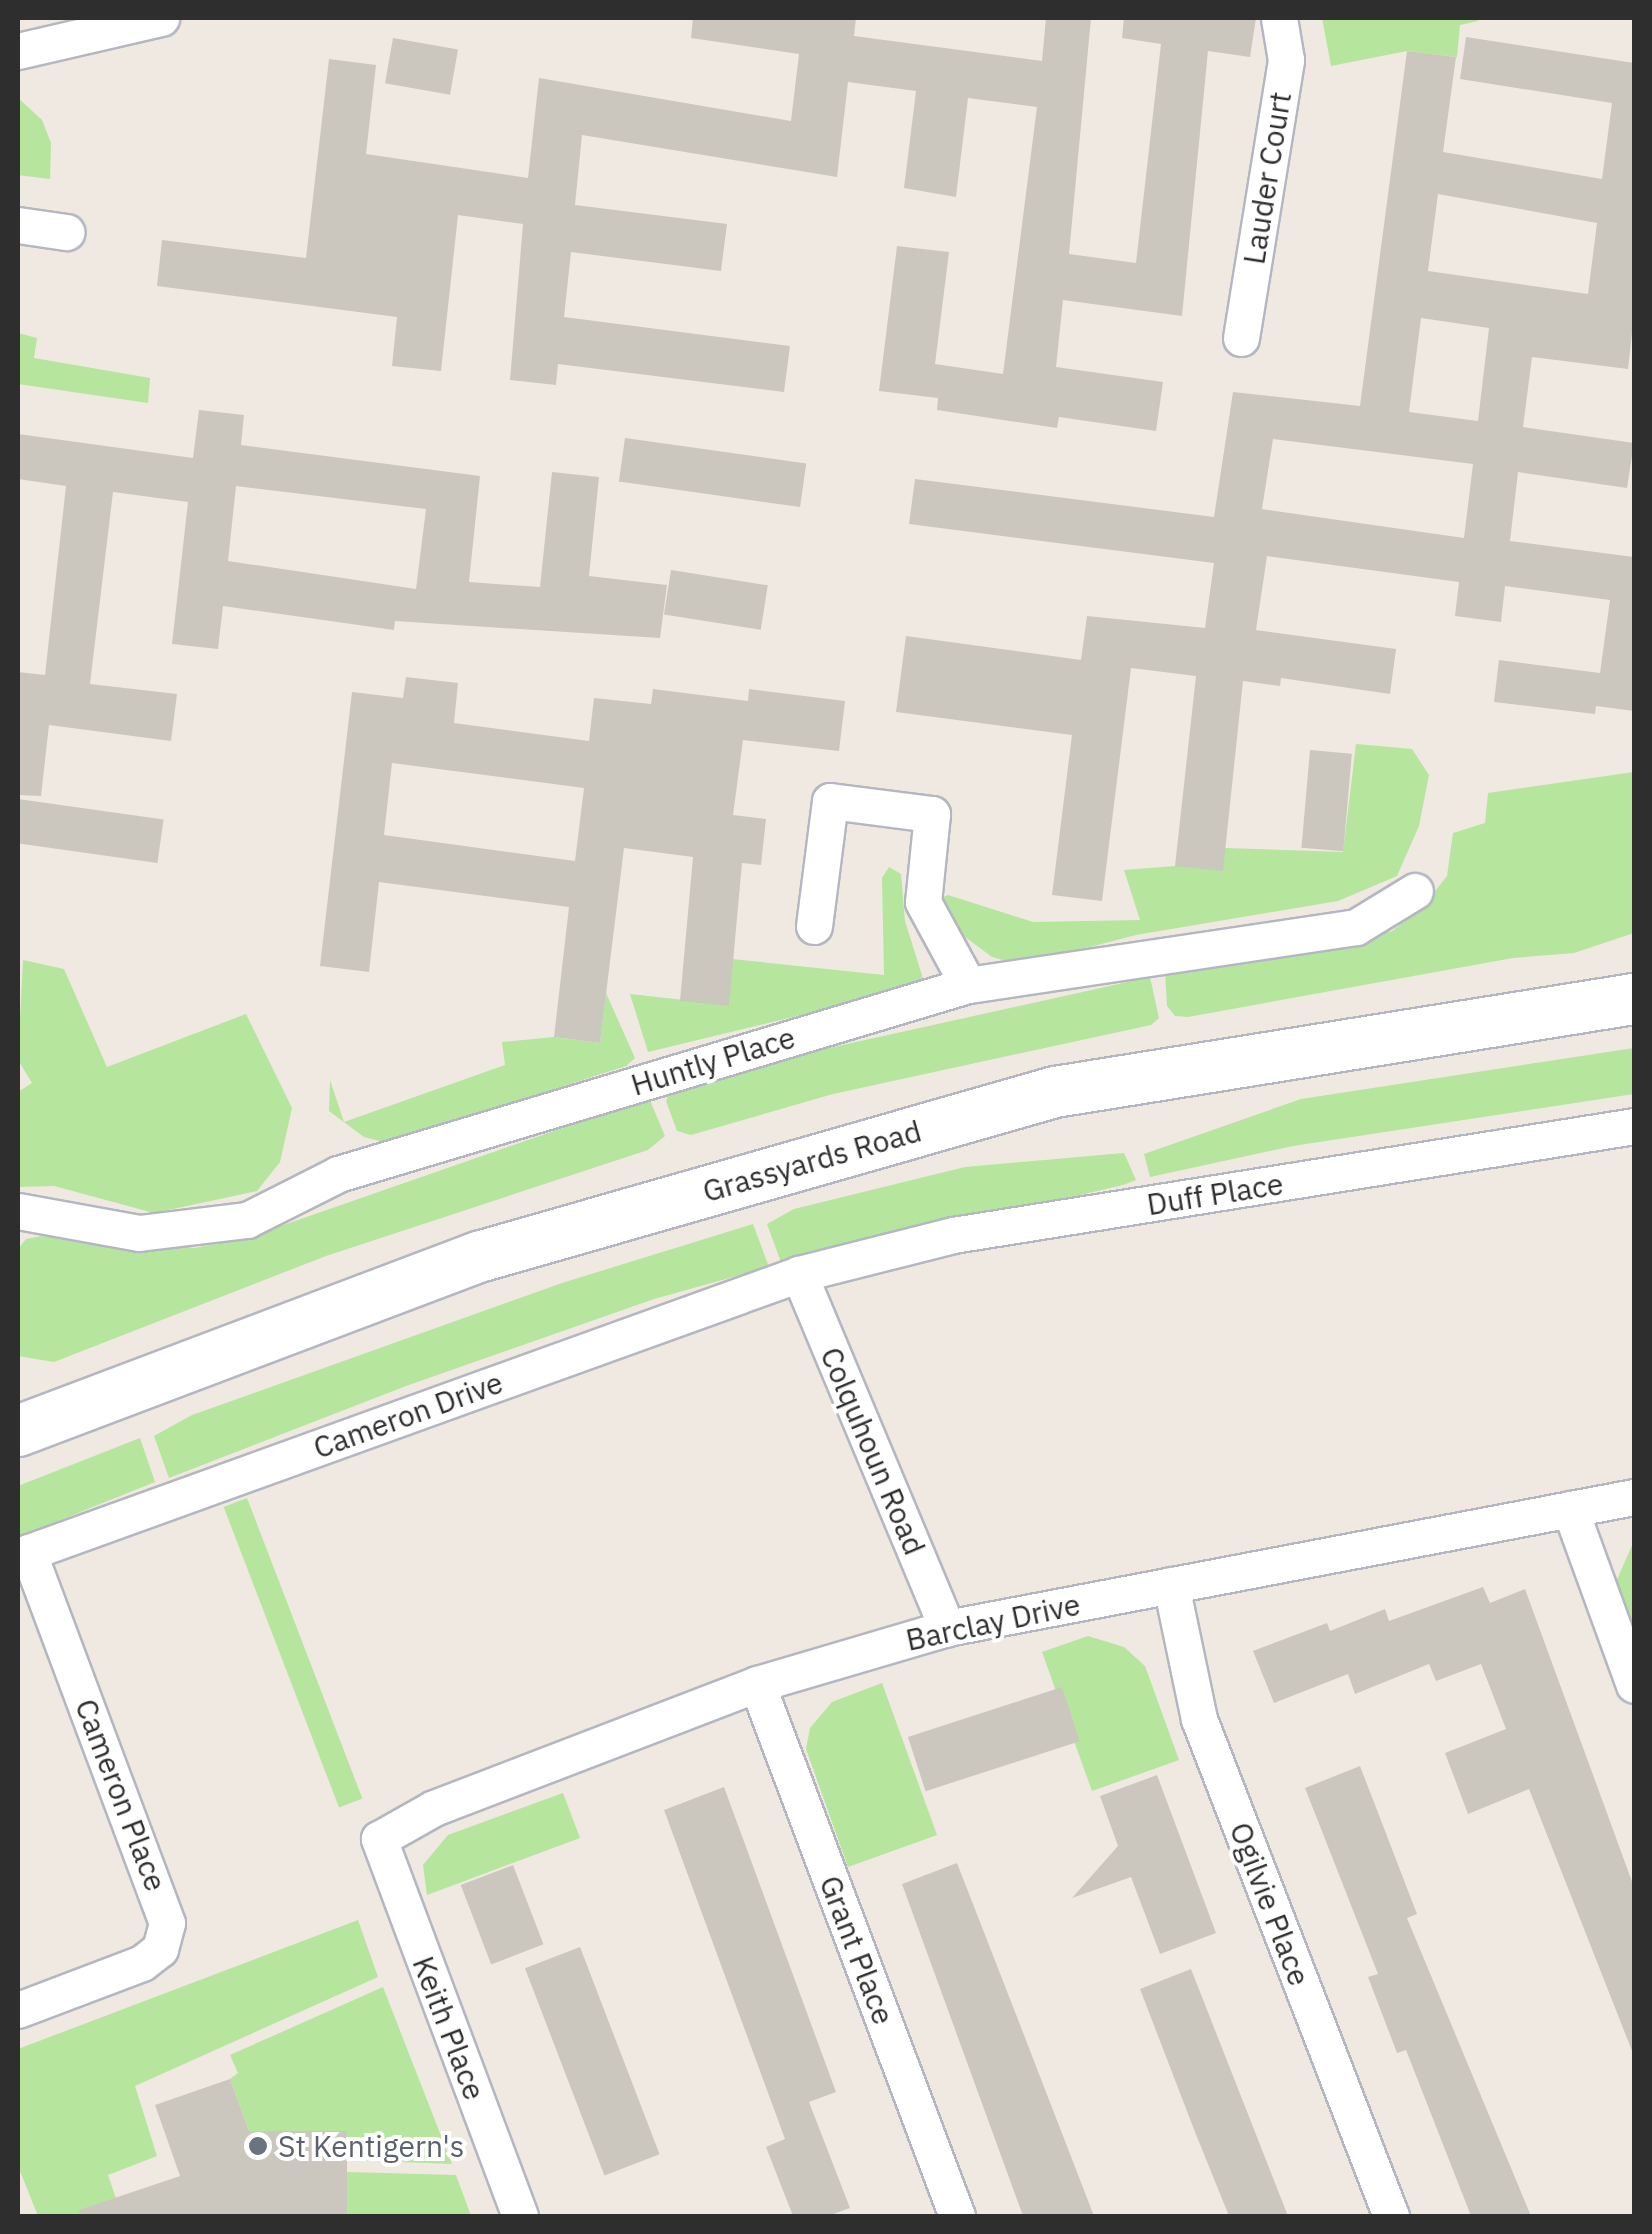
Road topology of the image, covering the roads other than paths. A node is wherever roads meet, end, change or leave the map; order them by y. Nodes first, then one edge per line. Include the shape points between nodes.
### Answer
1 (161, 18) edge
2 (1279, 18) edge
3 (18, 51) edge
4 (18, 225) edge
5 (66, 232) dead end
6 (1241, 338) dead end
7 (1414, 890) dead end
8 (814, 926) dead end
9 (968, 985) junction
10 (1634, 999) edge
11 (1634, 1126) edge
12 (18, 1211) edge
13 (799, 1274) junction
14 (18, 1431) edge
15 (1634, 1496) edge
16 (1570, 1509) junction
17 (23, 1554) edge
18 (1171, 1585) junction
19 (947, 1628) junction
20 (756, 1684) junction
21 (1634, 1686) edge
22 (378, 1840) joint
23 (18, 2010) edge
24 (520, 2216) edge
25 (956, 2216) edge
26 (1391, 2216) edge

1 - 3 street
2 - 6 street, Lauder Court via 1286,60
4 - 5 street
7 - 9 street, Huntly Place via 1356,926
8 - 9 street via 830,801 932,814 923,902
9 - 12 street, Huntly Place via 338,1174 247,1220 139,1233
10 - 14 main road, Grassyards Road via 1055,1092 482,1256
11 - 13 street, Duff Place via 953,1235
13 - 17 street, Cameron Drive
13 - 19 street, Colquhoun Road
15 - 16 street, Barclay Drive
16 - 18 street, Barclay Drive
16 - 21 street
17 - 23 street, Cameron Place via 167,1923 160,1948 142,1963
18 - 19 street, Barclay Drive
18 - 26 street, Ogilvie Place via 1199,1719
19 - 20 street, Barclay Drive
20 - 22 street, Barclay Drive via 434,1808
20 - 25 street, Grant Place
22 - 24 street, Keith Place

